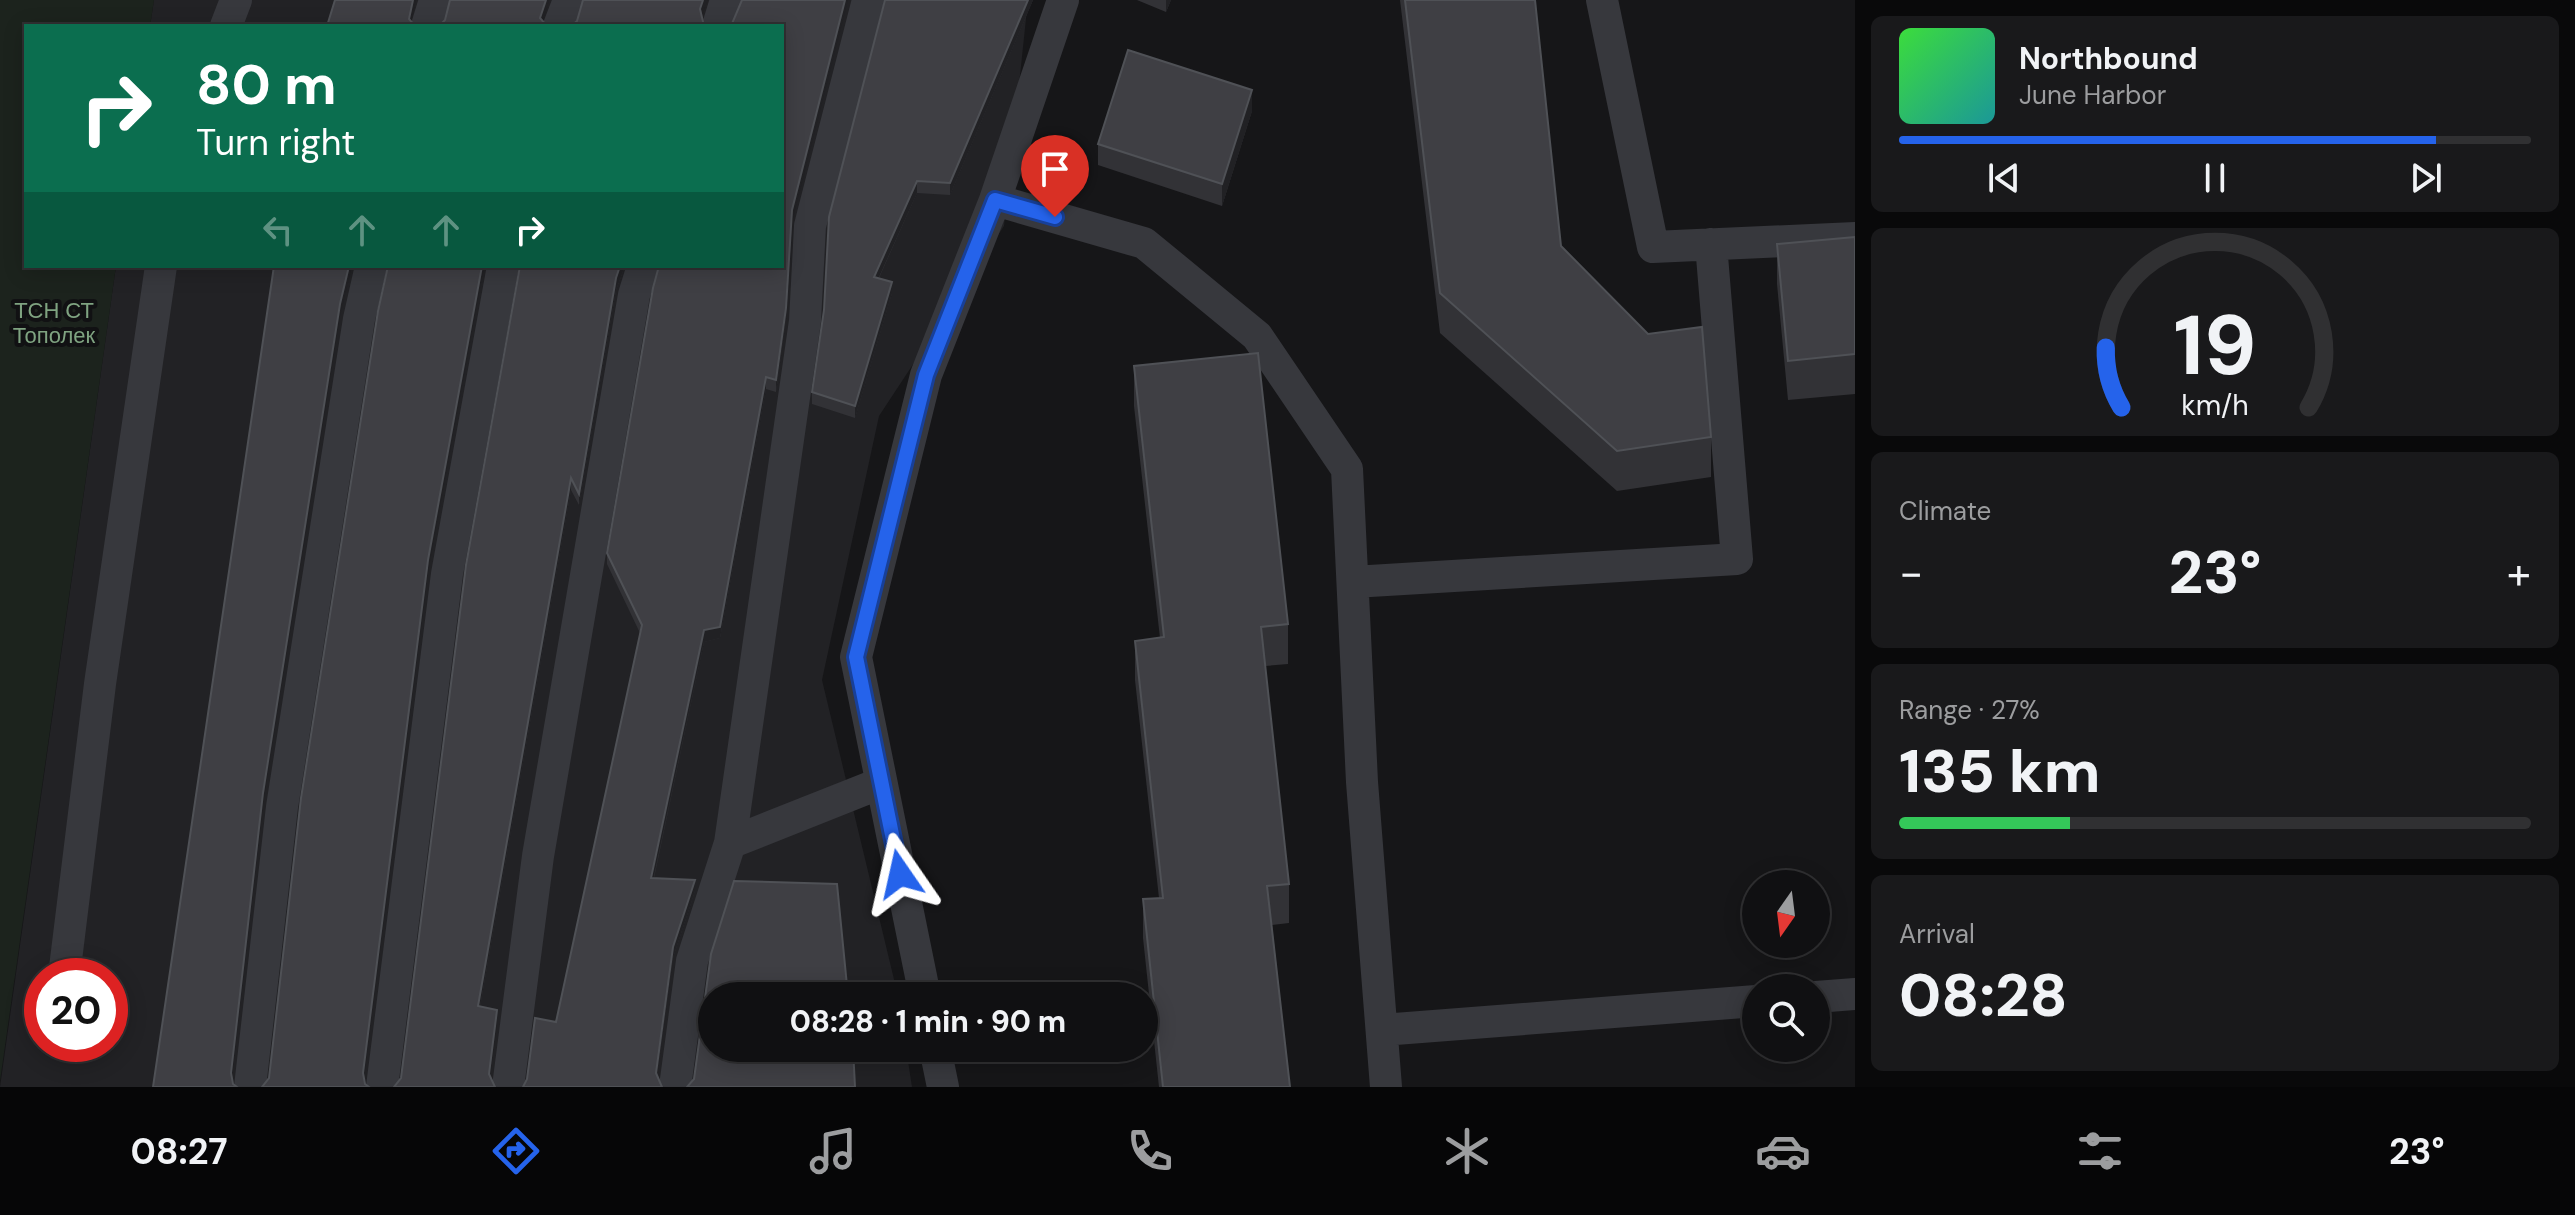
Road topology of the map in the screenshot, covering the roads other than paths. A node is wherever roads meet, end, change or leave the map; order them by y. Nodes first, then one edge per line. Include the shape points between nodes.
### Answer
1 (236, 0) edge
2 (435, 0) edge
3 (569, 0) edge
4 (726, 0) edge
5 (868, 0) edge
6 (1063, 0) edge
7 (1602, 0) edge
8 (227, 24) edge
9 (428, 24) edge
10 (560, 24) edge
11 (719, 24) edge
12 (995, 200) junction
13 (1855, 238) edge
14 (1711, 244) junction
15 (161, 268) edge
16 (371, 268) edge
17 (503, 268) edge
18 (642, 268) edge
19 (1353, 582) junction
20 (881, 783) junction
21 (730, 843) junction
22 (66, 958) edge
23 (922, 982) edge
24 (1855, 994) edge
25 (1830, 996) edge
26 (1742, 1002) edge
27 (1382, 1030) junction
28 (938, 1062) edge
29 (250, 1087) edge
30 (382, 1087) edge
31 (508, 1087) edge
32 (675, 1087) edge
33 (943, 1087) edge
34 (1386, 1087) edge

1 - 8 lane
2 - 9 lane
3 - 10 lane
4 - 11 lane
5 - 21 lane via 810,226 805,321
6 - 12 lane
7 - 14 lane via 1653,247
12 - 19 lane via 1144,243 1257,336 1347,469
12 - 20 lane via 926,375 856,657
13 - 14 lane
14 - 19 lane via 1737,559
15 - 22 lane
16 - 29 lane via 282,807
17 - 30 lane via 447,574
18 - 31 lane via 538,856
19 - 27 lane
20 - 21 lane
20 - 23 lane
21 - 32 lane via 692,961
24 - 25 lane
26 - 27 lane
27 - 34 lane
28 - 33 lane

